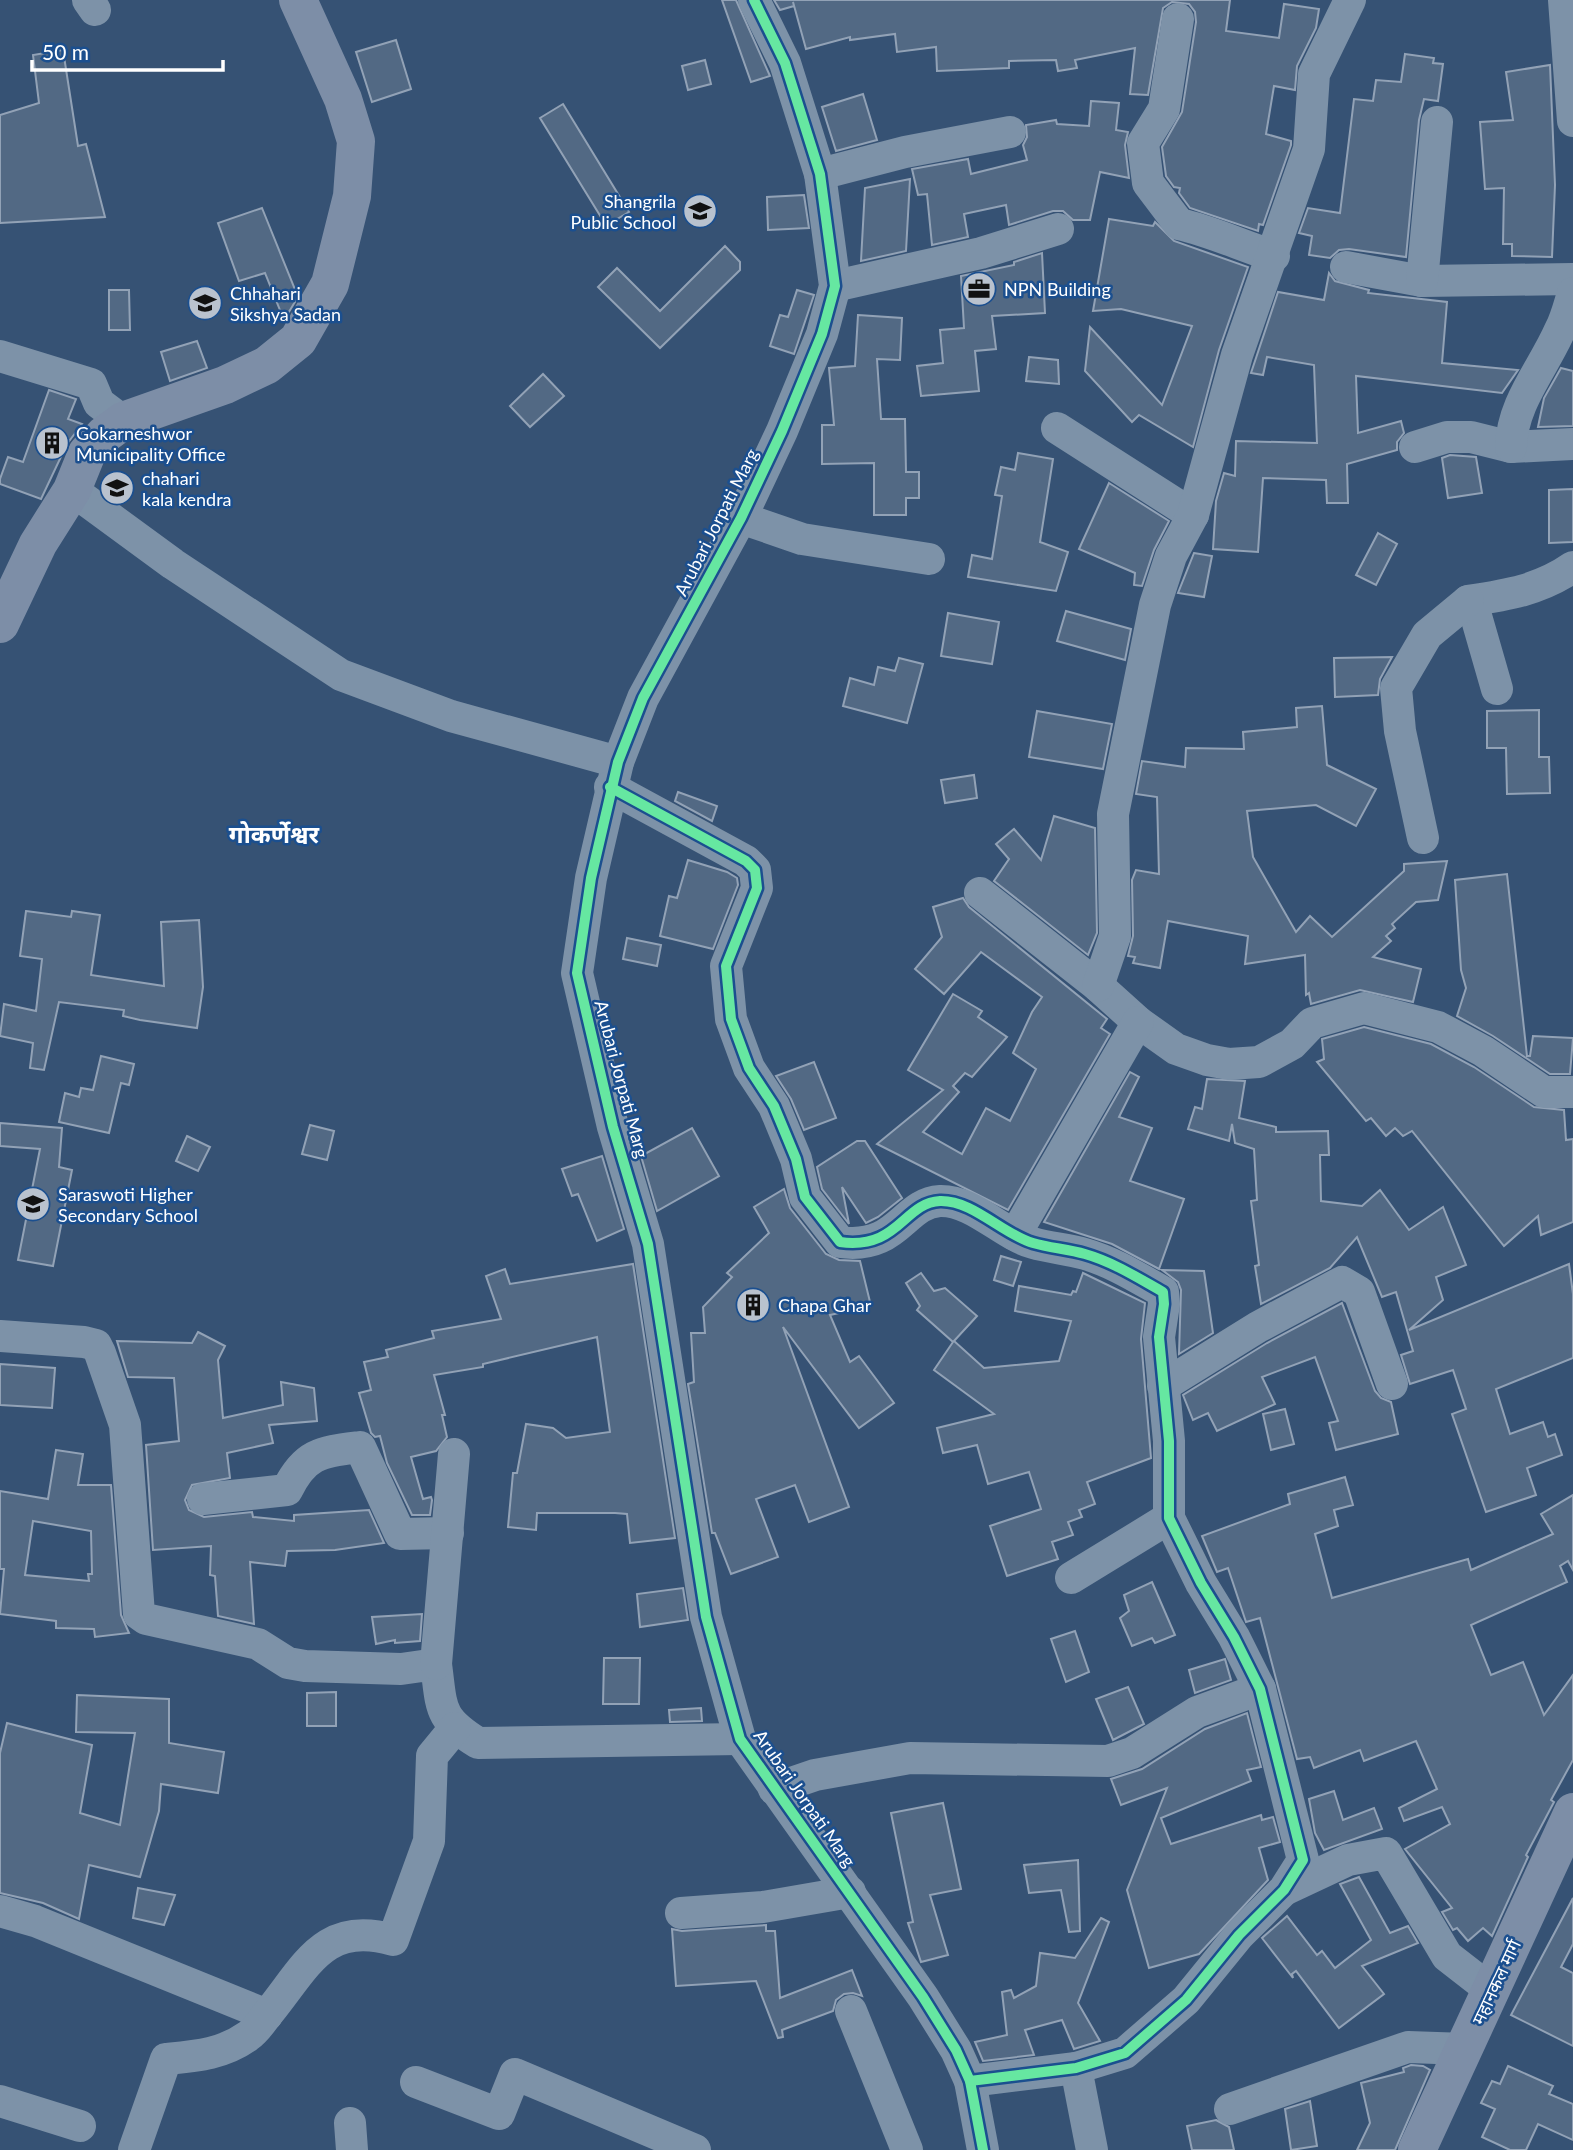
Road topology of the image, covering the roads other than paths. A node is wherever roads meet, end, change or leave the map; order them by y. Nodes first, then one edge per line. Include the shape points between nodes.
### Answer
1 (298, 0) edge
2 (754, 0) edge
3 (1350, 0) edge
4 (1564, 0) edge
5 (1178, 19) dead end
6 (1573, 121) edge
7 (1437, 122) dead end
8 (1010, 132) dead end
9 (820, 174) junction
10 (1058, 229) dead end
11 (1274, 256) junction
12 (1346, 267) dead end
13 (1573, 279) edge
14 (1422, 281) junction
15 (835, 286) junction
16 (1573, 293) edge
17 (0, 356) edge
18 (123, 421) junction
19 (1057, 428) dead end
20 (1573, 444) edge
21 (1415, 447) dead end
22 (1511, 447) junction
23 (72, 490) junction
24 (1193, 515) junction
25 (741, 518) junction
26 (929, 559) dead end
27 (1573, 567) edge
28 (1468, 601) junction
29 (0, 624) edge
30 (1497, 689) dead end
31 (614, 774) junction
32 (1423, 838) dead end
33 (980, 893) dead end
34 (1098, 986) junction
35 (1138, 1022) junction
36 (1573, 1092) edge
37 (1015, 1235) junction
38 (0, 1336) edge
39 (1392, 1384) dead end
40 (1164, 1386) junction
41 (454, 1454) dead end
42 (203, 1499) dead end
43 (1169, 1518) junction
44 (447, 1533) junction
45 (1071, 1578) dead end
46 (436, 1664) junction
47 (1260, 1689) junction
48 (455, 1728) junction
49 (740, 1740) junction
50 (775, 1789) junction
51 (1568, 1837) edge
52 (1284, 1890) junction
53 (850, 1892) junction
54 (0, 1911) edge
55 (681, 1913) dead end
56 (1493, 1991) junction
57 (851, 2011) dead end
58 (267, 2015) junction
59 (1465, 2049) junction
60 (1076, 2068) junction
61 (970, 2081) junction
62 (416, 2082) dead end
63 (0, 2101) edge
64 (1230, 2109) dead end
65 (80, 2126) dead end
66 (134, 2150) edge
67 (695, 2150) edge
68 (907, 2150) edge
69 (984, 2150) edge
70 (1092, 2150) edge
71 (1417, 2150) edge

1 - 18 main road via 343,99 356,141 352,196 330,284 298,340 267,365
2 - 9 street, Arubari Jorpati Marg via 785,63
3 - 11 street via 1314,74 1309,149
4 - 6 street
5 - 11 street via 1164,109 1143,144 1148,183 1179,224
7 - 14 street
8 - 9 street
9 - 15 street, Arubari Jorpati Marg
10 - 15 street via 981,253
11 - 24 street via 1237,355
12 - 14 street
13 - 14 street
15 - 25 street, Arubari Jorpati Marg via 822,334
16 - 22 street via 1560,331 1511,429
17 - 18 street via 91,384 99,403
18 - 23 main road via 86,453
19 - 24 street
20 - 22 street
21 - 22 street via 1447,437 1471,437
23 - 29 main road via 38,544
23 - 31 street via 173,564 341,675
24 - 34 street via 1171,556 1155,605 1112,814 1115,936
25 - 26 street via 802,539
25 - 31 street, Arubari Jorpati Marg via 643,698
27 - 28 street via 1552,582 1517,594
28 - 30 street
28 - 32 street via 1427,635 1396,688 1400,731
31 - 37 street via 755,870 757,888 726,966 731,1019 749,1068 774,1106 792,1148 805,1197 840,1242 858,1245 881,1240 929,1203 942,1201 961,1205
31 - 49 street, Arubari Jorpati Marg via 591,878 577,973 613,1127 648,1244 706,1617
33 - 34 street
34 - 35 street
35 - 36 street via 1177,1049 1229,1065 1259,1062 1292,1044 1312,1023 1364,1008 1438,1027 1544,1092
35 - 37 street
37 - 40 street via 1115,1265 1163,1292 1159,1337
38 - 46 street via 84,1342 96,1345 100,1353 125,1425 139,1614 170,1626 258,1644 288,1662 305,1666
39 - 40 street via 1359,1292 1342,1282 1258,1327
40 - 43 street
41 - 44 street
42 - 44 street via 287,1490 298,1466 308,1459 360,1447 400,1534
43 - 45 street
43 - 47 street
44 - 46 street
46 - 48 street via 442,1710
47 - 50 street via 1197,1712 1132,1753 1108,1761 910,1758 815,1775
47 - 52 street via 1303,1860
48 - 49 street via 478,1743 507,1745
48 - 58 street via 432,1756 429,1841 393,1940 369,1933 350,1934 318,1951
49 - 50 street, Arubari Jorpati Marg
50 - 53 street, Arubari Jorpati Marg
51 - 56 main road, महानकल मार्ग
52 - 56 street via 1348,1860 1386,1853 1447,1956
52 - 60 street via 1238,1935 1185,2000 1125,2053
53 - 55 street via 763,1907
53 - 61 street, Arubari Jorpati Marg via 923,1997
54 - 58 street
56 - 59 main road, महानकल मार्ग
57 - 68 street
58 - 66 street via 250,2035 216,2053 166,2059
59 - 64 street via 1408,2047
59 - 71 main road, महानकल मार्ग
60 - 61 street
60 - 70 street
61 - 69 street, Arubari Jorpati Marg
62 - 67 street via 499,2114 514,2074
63 - 65 street

